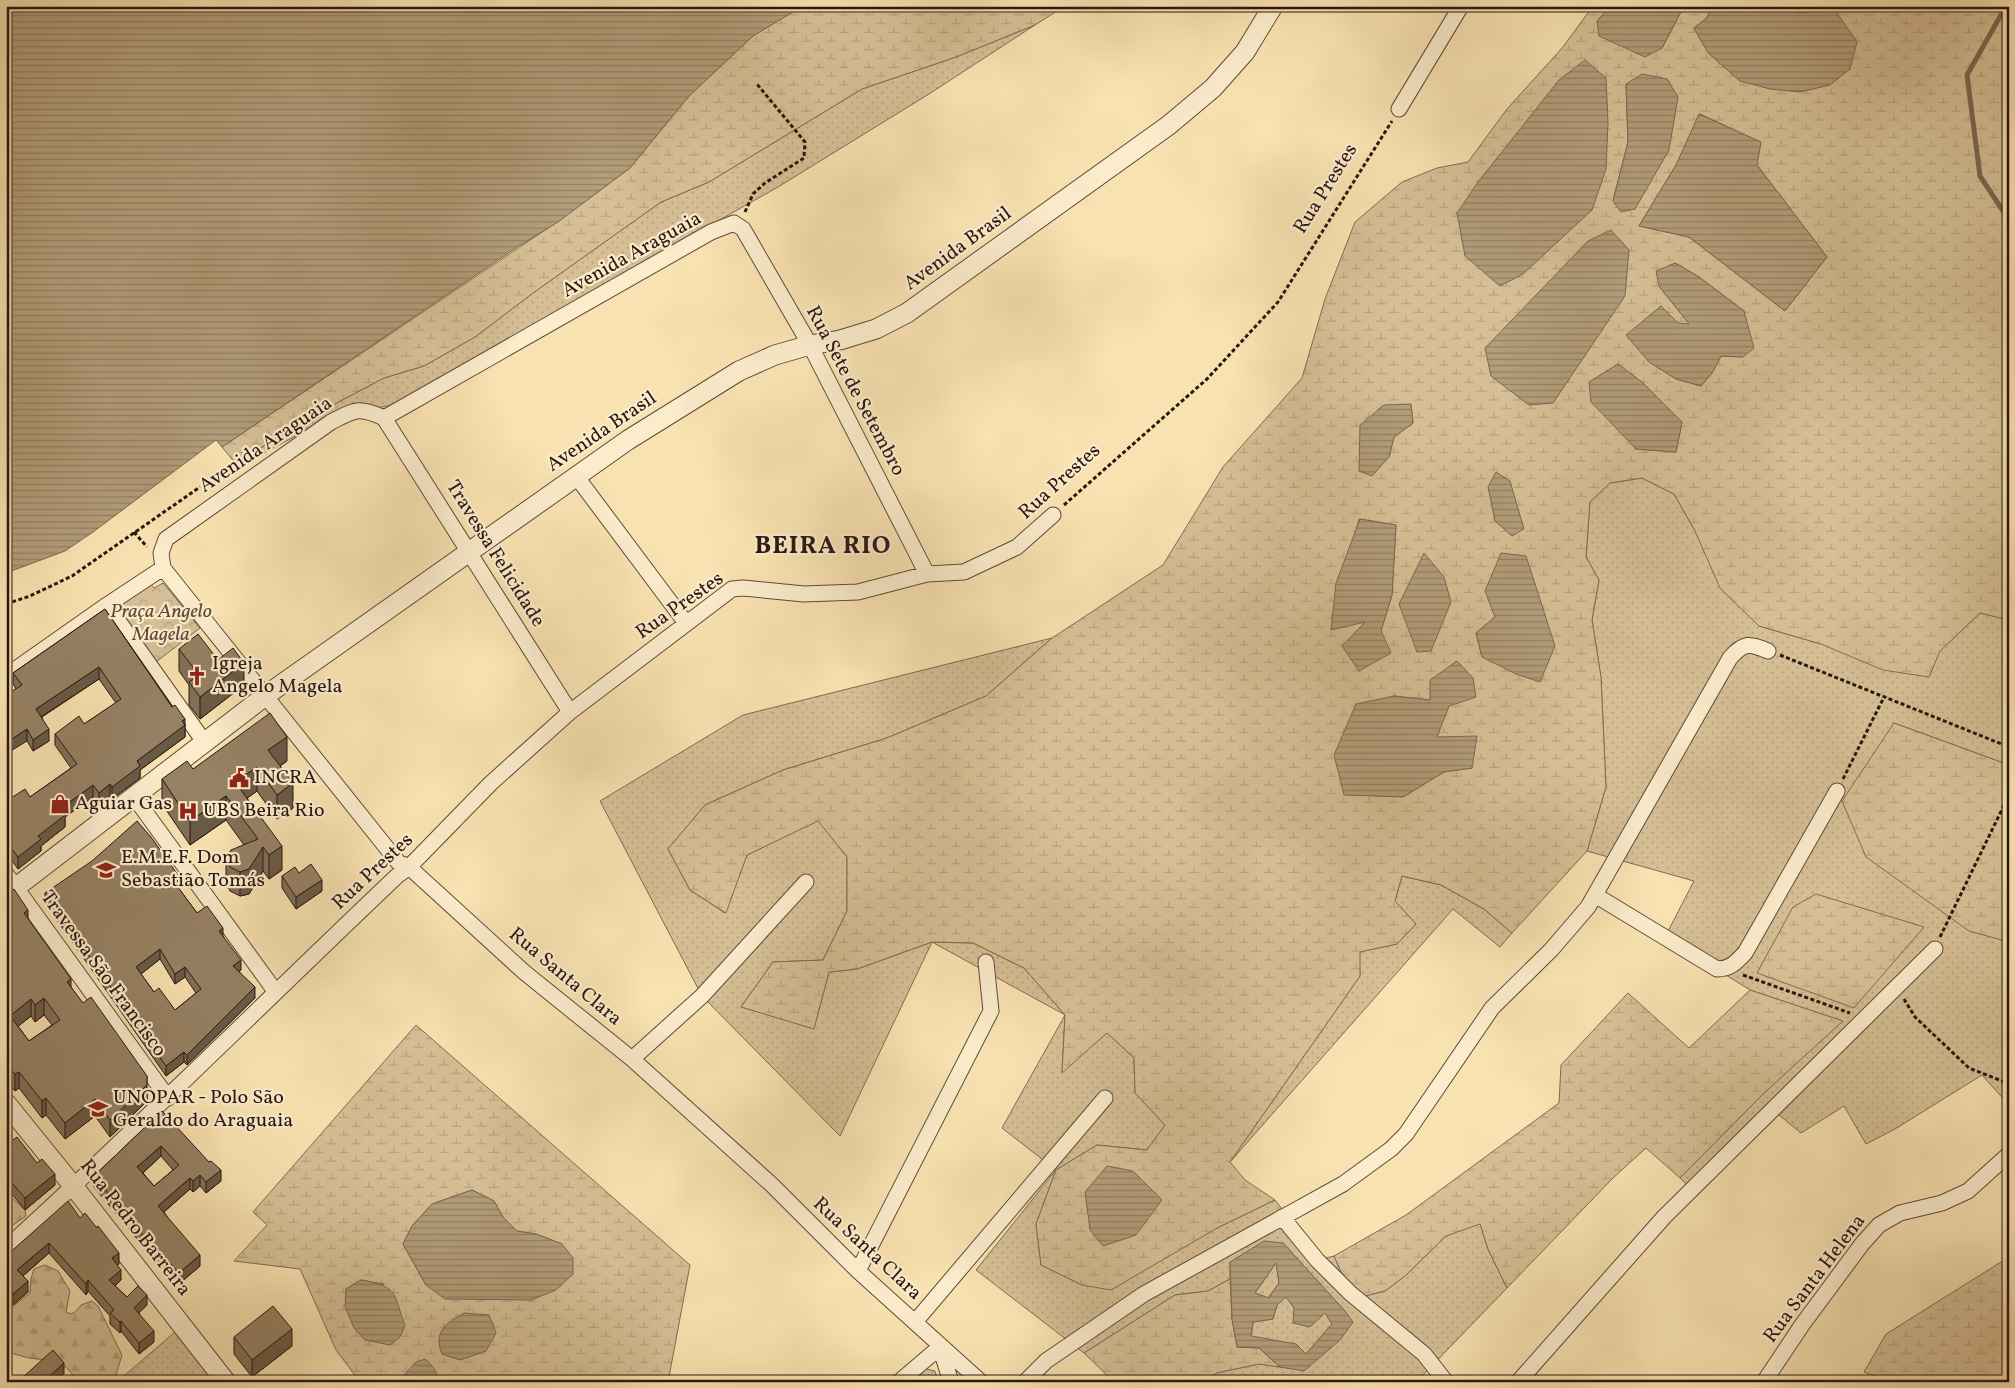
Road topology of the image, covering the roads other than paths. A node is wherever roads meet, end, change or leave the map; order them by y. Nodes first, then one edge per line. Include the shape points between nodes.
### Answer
1 (1272, 6) edge
2 (1460, 8) edge
3 (1399, 109) road end
4 (743, 229) joint
5 (810, 345) junction
6 (384, 418) junction
7 (576, 476) junction
8 (1053, 515) road end
9 (470, 551) junction
10 (163, 568) junction
11 (928, 574) junction
12 (107, 605) junction
13 (686, 623) junction
14 (1768, 650) road end
15 (6, 676) edge
16 (265, 696) junction
17 (570, 712) junction
18 (204, 744) junction
19 (1837, 790) road end
20 (135, 798) junction
21 (409, 867) junction
22 (806, 882) dead end
23 (10, 886) edge
24 (1595, 895) junction
25 (1935, 949) road end
26 (986, 962) dead end
27 (275, 991) junction
28 (632, 1059) junction
29 (168, 1098) junction
30 (1105, 1098) dead end
31 (6, 1103) edge
32 (2009, 1154) edge
33 (74, 1187) junction
34 (1282, 1217) junction
35 (6, 1248) edge
36 (858, 1271) junction
37 (916, 1322) junction
38 (940, 1347) junction
39 (226, 1382) edge
40 (899, 1382) edge
41 (951, 1382) edge
42 (980, 1382) edge
43 (1025, 1382) edge
44 (1446, 1382) edge
45 (1518, 1382) edge
46 (1764, 1382) edge

1 - 5 street, Avenida Brasil via 1245,52 1213,88 1169,125 907,313 876,330
2 - 3 street
4 - 5 street, Rua Sete de Setembro
4 - 6 street, Avenida Araguaia via 734,223 711,232
5 - 7 street, Avenida Brasil via 775,355 739,371 635,435
5 - 11 street, Rua Sete de Setembro
6 - 9 street, Travessa Felicidade
6 - 10 street, Avenida Araguaia via 355,410 331,422 166,539 162,553
7 - 9 street, Avenida Brasil
7 - 13 street
8 - 11 street, Rua Prestes via 1017,547 990,560 964,572
9 - 16 street, Avenida Brasil
9 - 17 street, Travessa Felicidade
10 - 12 street
10 - 16 street, Rua Santa Clara
11 - 13 street, Rua Prestes via 858,592 804,594 732,589
12 - 15 street
12 - 18 street
13 - 17 street, Rua Prestes
14 - 24 street via 1746,646 1739,648 1730,658
16 - 18 street, Avenida Brasil
16 - 21 street, Rua Santa Clara via 398,862
17 - 21 street, Rua Prestes via 491,783
18 - 20 street, Avenida Brasil
19 - 24 street via 1745,953 1726,969 1717,968
20 - 23 street, Avenida Brasil
20 - 27 street
21 - 27 street, Rua Prestes
21 - 28 street, Rua Santa Clara via 524,972
22 - 28 street via 702,996
23 - 29 street, Travessa São Francisco
24 - 34 street via 1551,950 1492,1008 1406,1134 1343,1184
25 - 45 street via 1664,1217
26 - 36 street via 991,1011
27 - 29 street, Rua Prestes
28 - 36 street, Rua Santa Clara via 772,1186
29 - 33 street, Rua Prestes
30 - 37 street
31 - 33 street, Rua Pedro Barreira
32 - 46 street, Rua Santa Helena via 1968,1191 1942,1203 1900,1213 1879,1225
33 - 35 street, Rua Prestes
33 - 39 street, Rua Pedro Barreira
34 - 43 street via 1144,1294 1046,1361
34 - 44 street via 1317,1260 1424,1354
36 - 37 street, Rua Santa Clara
37 - 38 street, Rua Santa Clara
38 - 40 street
38 - 41 street
38 - 42 street, Rua Santa Clara

